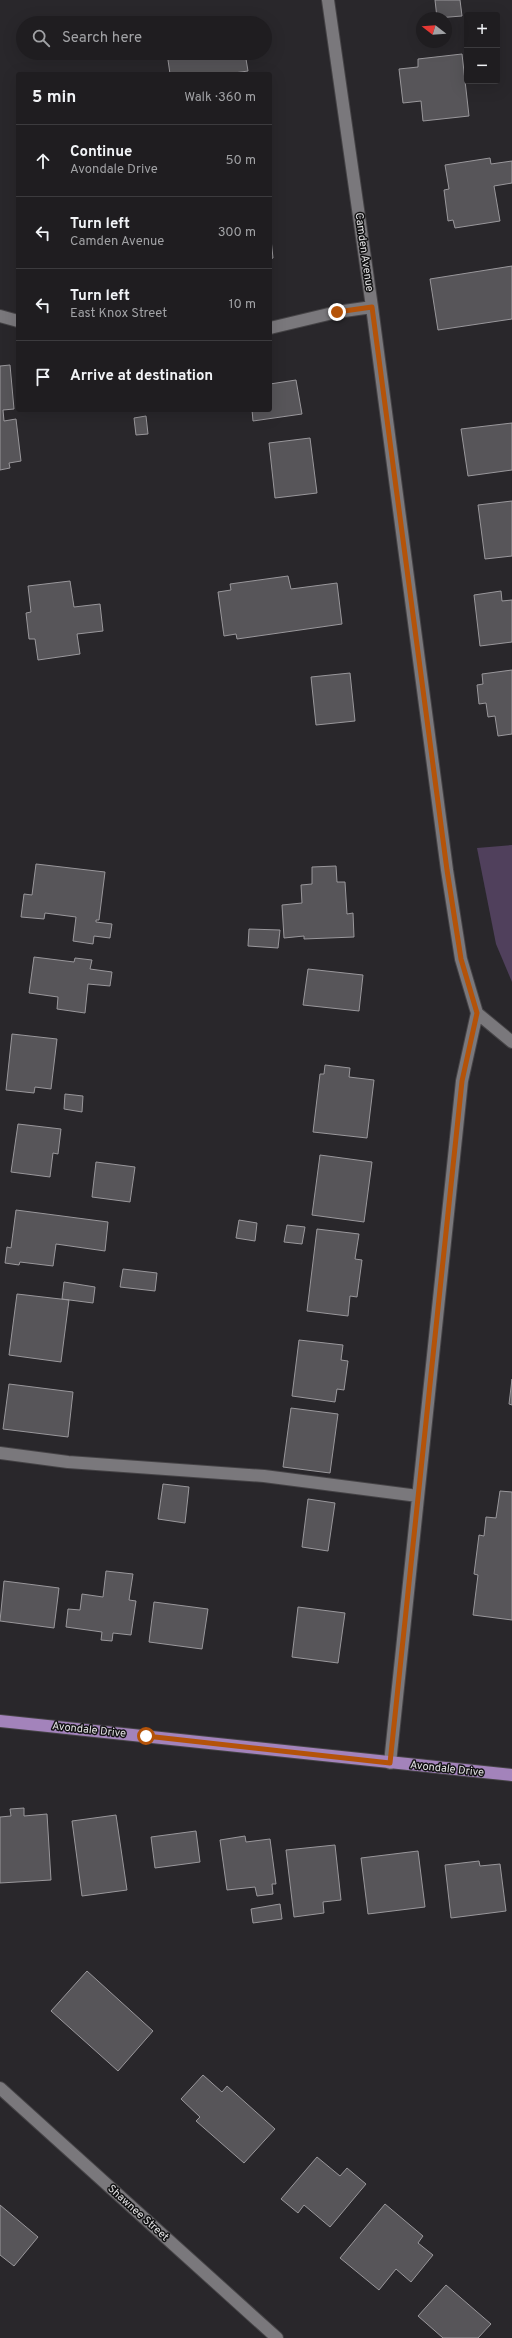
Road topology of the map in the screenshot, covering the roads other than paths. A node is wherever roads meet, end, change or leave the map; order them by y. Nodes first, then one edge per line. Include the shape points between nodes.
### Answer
1 (328, 0) edge
2 (372, 307) junction
3 (0, 316) edge
4 (16, 320) edge
5 (272, 328) edge
6 (477, 1013) junction
7 (512, 1042) edge
8 (0, 1453) edge
9 (418, 1496) junction
10 (0, 1721) edge
11 (390, 1763) junction
12 (512, 1775) edge
13 (0, 2088) edge
14 (277, 2338) edge

1 - 2 street, Camden Avenue
2 - 5 street
2 - 6 street, Camden Avenue via 461,959
3 - 4 street
6 - 7 street
6 - 9 street, Camden Avenue via 462,1081
8 - 9 street via 68,1462 264,1476
9 - 11 street, Camden Avenue
10 - 11 main road, Avondale Drive
11 - 12 main road, Avondale Drive
13 - 14 street, Shawnee Street

